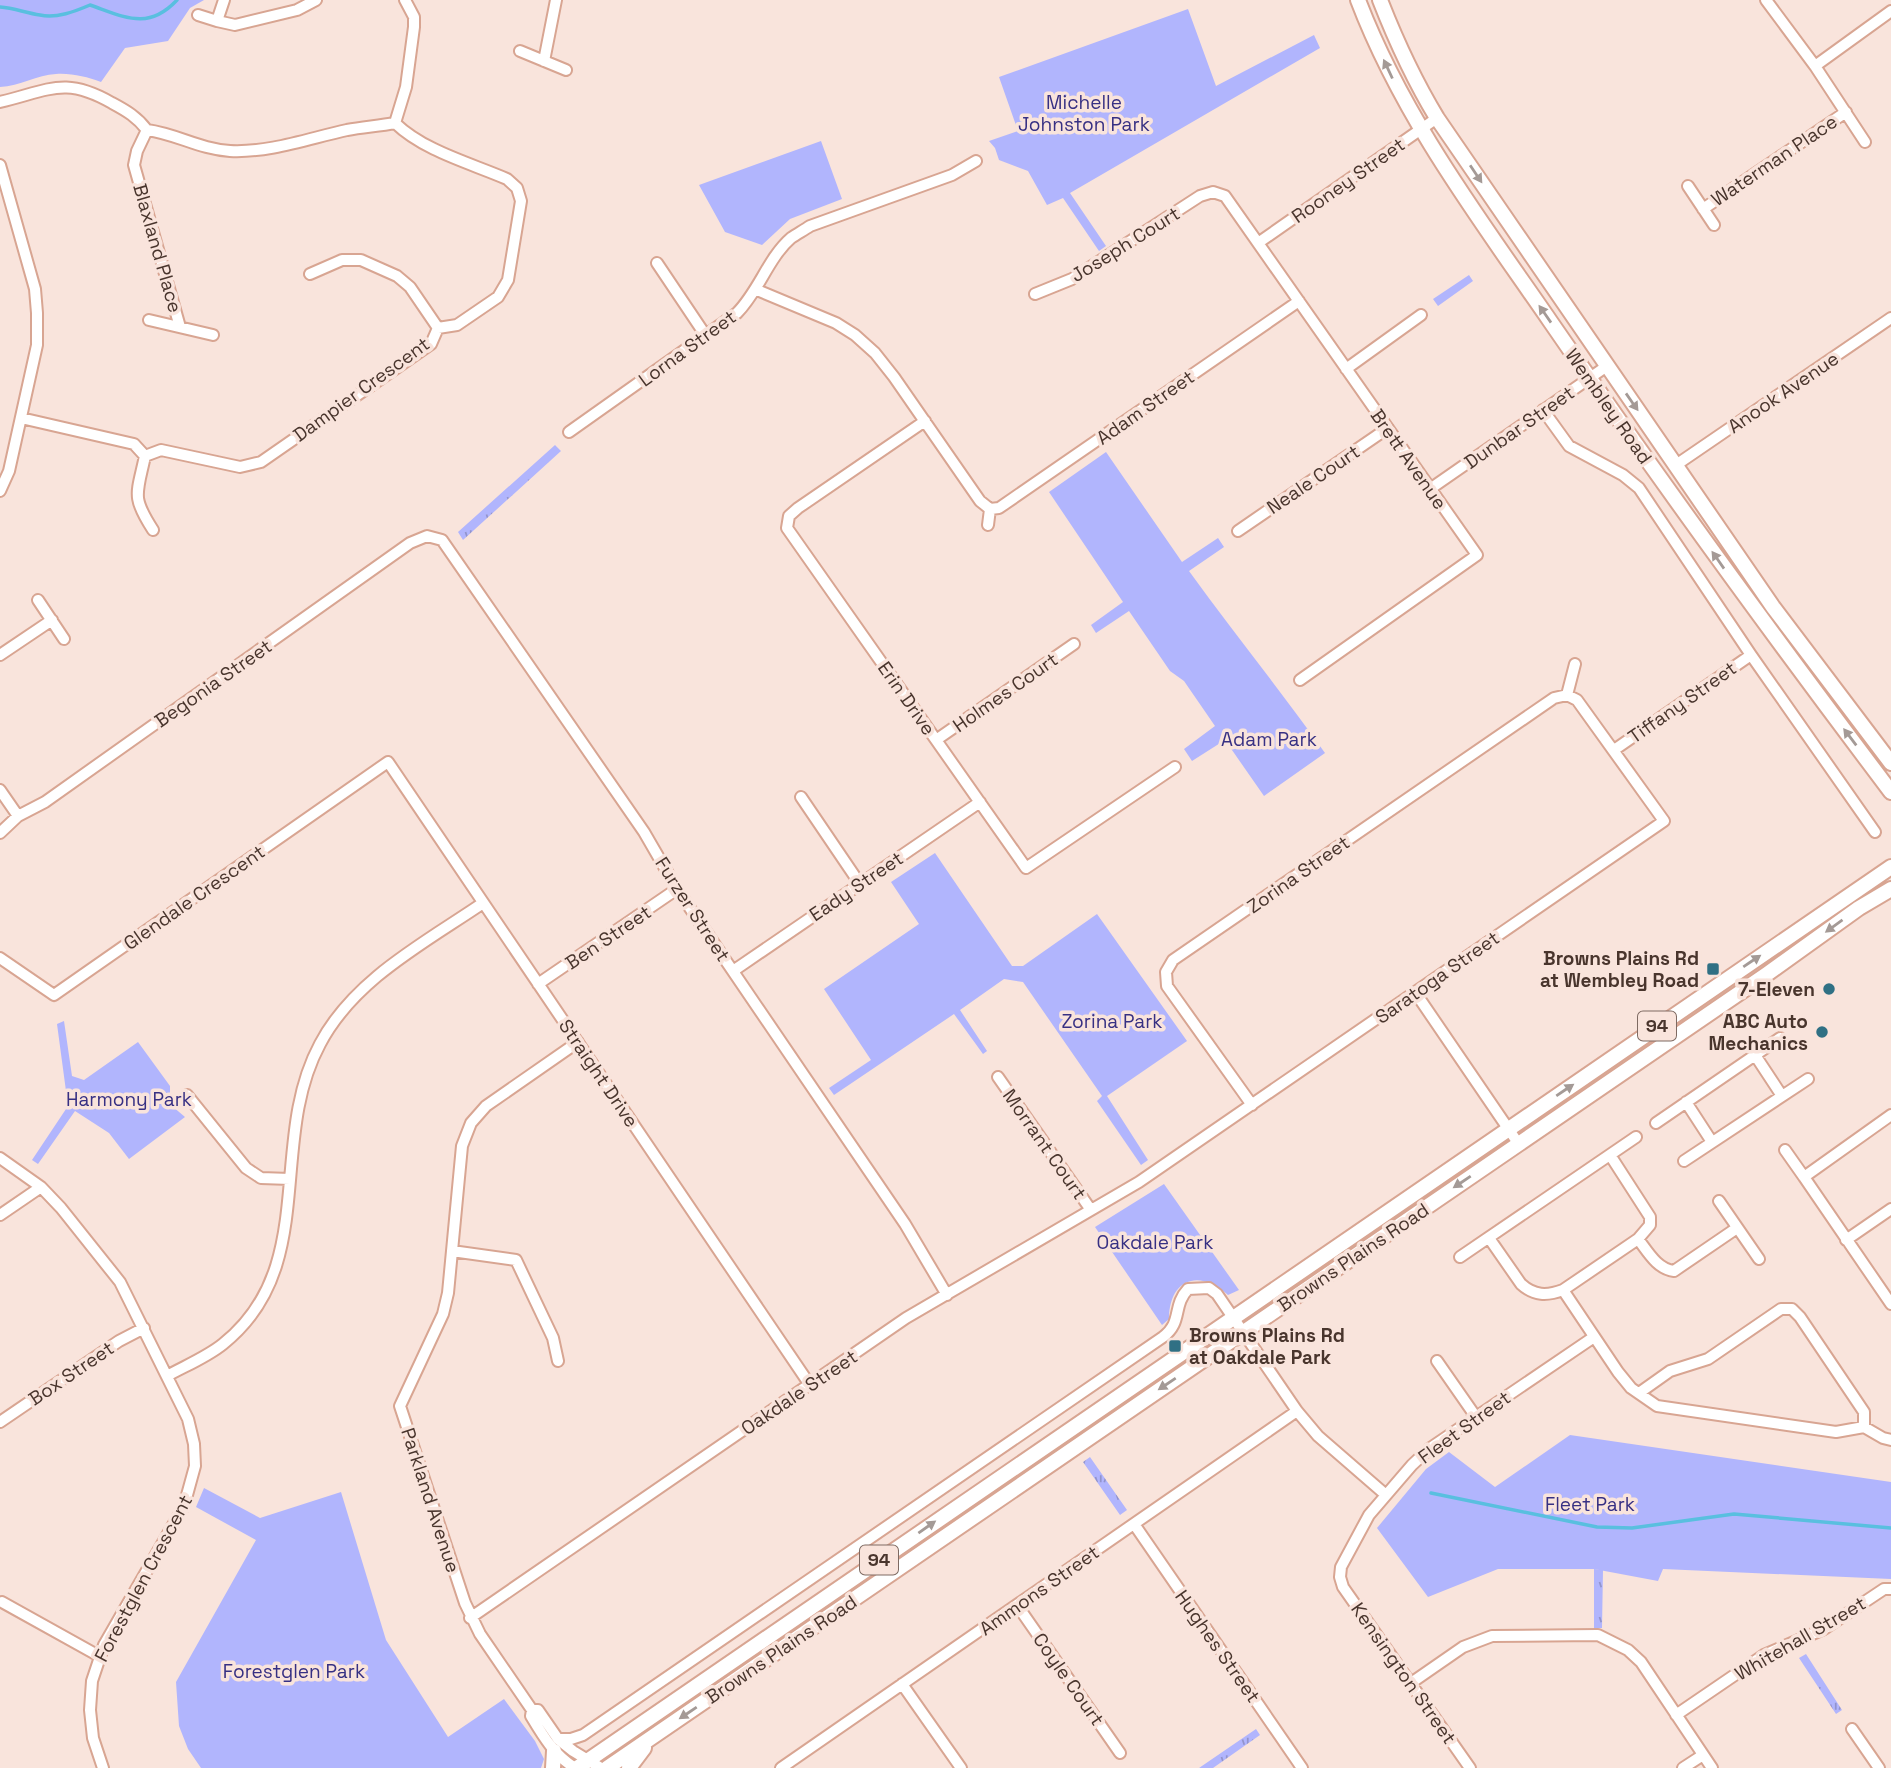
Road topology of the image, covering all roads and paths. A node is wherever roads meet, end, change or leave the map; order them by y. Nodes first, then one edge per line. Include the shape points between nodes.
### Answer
1 (224, 0) edge
2 (316, 0) edge
3 (405, 0) edge
4 (556, 0) edge
5 (1358, 0) edge
6 (1380, 0) edge
7 (1766, 0) edge
8 (1891, 12) edge
9 (198, 15) dead end
10 (218, 21) junction
11 (520, 51) dead end
12 (544, 61) junction
13 (1815, 66) junction
14 (566, 70) dead end
15 (0, 101) edge
16 (0, 112) edge
17 (1846, 112) junction
18 (1437, 118) junction
19 (395, 123) junction
20 (1420, 129) junction
21 (147, 130) junction
22 (1866, 142) dead end
23 (976, 161) dead end
24 (0, 165) edge
25 (1688, 186) dead end
26 (1213, 192) joint
27 (1703, 209) junction
28 (1714, 225) dead end
29 (1258, 243) junction
30 (657, 264) dead end
31 (310, 274) dead end
32 (757, 290) junction
33 (1035, 294) dead end
34 (1298, 301) junction
35 (1421, 315) dead end
36 (1891, 318) edge
37 (149, 320) dead end
38 (180, 327) junction
39 (438, 328) junction
40 (213, 335) dead end
41 (706, 336) junction
42 (1607, 366) junction
43 (1346, 369) junction
44 (1589, 379) junction
45 (1544, 410) junction
46 (21, 418) junction
47 (925, 421) junction
48 (1388, 428) junction
49 (569, 432) dead end
50 (145, 456) junction
51 (1676, 465) junction
52 (1430, 489) junction
53 (0, 491) edge
54 (990, 509) junction
55 (988, 525) dead end
56 (153, 530) dead end
57 (1238, 531) dead end
58 (427, 536) joint
59 (38, 600) dead end
60 (52, 620) junction
61 (64, 639) dead end
62 (1074, 644) dead end
63 (0, 655) edge
64 (1751, 655) junction
65 (1575, 664) dead end
66 (1300, 680) dead end
67 (1567, 695) junction
68 (936, 740) junction
69 (1614, 750) junction
70 (388, 762) joint
71 (1891, 763) edge
72 (1175, 767) dead end
73 (0, 790) edge
74 (1891, 792) edge
75 (801, 797) dead end
76 (980, 802) junction
77 (18, 816) junction
78 (1875, 832) dead end
79 (0, 833) edge
80 (1891, 855) edge
81 (1889, 871) edge
82 (860, 884) junction
83 (677, 889) junction
84 (1891, 889) edge
85 (483, 903) junction
86 (0, 958) edge
87 (733, 971) junction
88 (538, 984) junction
89 (1415, 992) junction
90 (1780, 1038) dead end
91 (578, 1042) junction
92 (1755, 1055) junction
93 (998, 1077) dead end
94 (1808, 1079) dead end
95 (187, 1095) dead end
96 (1782, 1096) junction
97 (1686, 1102) junction
98 (1252, 1105) junction
99 (1891, 1115) edge
100 (1656, 1122) dead end
101 (1508, 1128) junction
102 (1636, 1137) dead end
103 (1712, 1142) junction
104 (1518, 1143) junction
105 (1785, 1150) dead end
106 (1610, 1154) junction
107 (0, 1157) edge
108 (1684, 1161) dead end
109 (1804, 1177) junction
110 (290, 1179) junction
111 (1139, 1182) joint
112 (41, 1186) junction
113 (1719, 1201) dead end
114 (1891, 1209) edge
115 (1091, 1210) junction
116 (0, 1215) edge
117 (1737, 1228) junction
118 (1489, 1237) junction
119 (1638, 1239) junction
120 (1846, 1240) junction
121 (452, 1251) junction
122 (1460, 1257) dead end
123 (1759, 1259) dead end
124 (1563, 1290) junction
125 (947, 1295) junction
126 (1891, 1304) edge
127 (1233, 1317) junction
128 (144, 1328) junction
129 (1243, 1332) junction
130 (1594, 1337) junction
131 (558, 1361) dead end
132 (1437, 1361) dead end
133 (167, 1376) junction
134 (810, 1385) junction
135 (1639, 1393) junction
136 (1297, 1411) junction
137 (1476, 1417) junction
138 (0, 1422) edge
139 (1864, 1427) junction
140 (1891, 1440) edge
141 (1386, 1495) junction
142 (1134, 1524) junction
143 (1340, 1577) joint
144 (1891, 1588) edge
145 (2, 1602) dead end
146 (1017, 1605) junction
147 (470, 1618) junction
148 (99, 1656) junction
149 (1411, 1683) junction
150 (902, 1684) junction
151 (1676, 1715) junction
152 (1852, 1729) dead end
153 (656, 1734) junction
154 (556, 1745) junction
155 (1120, 1753) dead end
156 (1703, 1755) junction
157 (585, 1766) edge
158 (785, 1767) edge
159 (103, 1768) edge
160 (553, 1768) edge
161 (607, 1768) edge
162 (629, 1768) edge
163 (961, 1768) edge
164 (1302, 1768) edge
165 (1470, 1768) edge
166 (1683, 1768) edge
167 (1712, 1768) edge
168 (1879, 1768) edge

1 - 10 street
2 - 10 street via 297,10 234,26
3 - 19 street via 414,27 406,87
4 - 12 street
20 -> 5 main road, Wembley Road
6 - 18 main road, Wembley Road
7 - 13 street
8 - 13 street
9 - 10 street
11 - 12 street
12 - 14 street
13 - 17 street
15 - 16 street
15 - 21 street via 74,86 136,116
17 - 22 street
17 - 27 street, Waterman Place
18 - 20 street, Rooney Street
18 -> 42 main road, Wembley Road
19 - 21 street via 252,151 211,149
19 - 39 street, Dampier Crescent via 408,136 507,179 517,188 521,201 508,281 498,298 457,326
20 - 29 street, Rooney Street
44 -> 20 main road, Wembley Road
21 - 38 street, Blaxland Place via 134,165
23 - 32 street, Lorna Street via 952,176 810,226 778,253
24 - 46 street via 35,289 37,313 37,345
25 - 27 street, Waterman Place
26 - 29 street, Brett Avenue via 1225,195
26 - 33 street, Joseph Court via 1072,279
27 - 28 street, Waterman Place
29 - 34 street, Brett Avenue
30 - 41 street
31 - 39 street via 342,260 361,260 410,287
32 - 41 street, Lorna Street via 737,313
32 - 47 street via 855,335 894,377
34 - 43 street, Brett Avenue
34 - 54 street, Adam Street via 999,508
35 - 43 street
36 - 51 street, Anook Avenue
37 - 38 street, Blaxland Place
38 - 40 street, Blaxland Place
39 - 50 street, Dampier Crescent via 430,344 261,462 240,467 161,450
41 - 49 street, Lorna Street
42 - 44 street, Dunbar Street
42 -> 51 main road, Wembley Road
43 - 48 street, Brett Avenue
44 - 45 street, Dunbar Street
74 -> 44 main road, Wembley Road
45 - 52 street, Dunbar Street
45 - 64 street, Wembley Road via 1569,446 1639,488
46 - 50 street via 134,444
46 - 53 street
47 - 54 street
47 - 68 street, Erin Drive via 798,508 789,516 787,528
48 - 52 street, Brett Avenue
48 - 57 street, Neale Court
50 - 56 street via 136,497
51 - 71 main road, Wembley Road via 1773,607
52 - 66 street, Brett Avenue via 1477,555
54 - 55 street
58 - 77 street, Begonia Street via 410,543 45,802
58 - 83 street, Furzer Street via 442,540 451,551 644,832
59 - 60 street
60 - 61 street
60 - 63 street
62 - 68 street, Holmes Court
64 - 69 street, Tiffany Street
64 - 78 street, Wembley Road
65 - 67 street
67 - 69 street via 1577,699
67 - 98 street, Zorina Street via 1554,698 1173,960 1166,972 1167,985
68 - 76 street, Erin Drive
69 - 89 street, Saratoga Street via 1664,821
70 - 85 street, Straight Drive
70 - 86 street, Glendale Crescent via 54,995
72 - 76 street, Erin Drive via 1026,868
73 - 77 street
75 - 82 street
76 - 82 street, Eady Street
77 - 79 street, Begonia Street
80 - 81 main road
101 -> 81 main road, Browns Plains Road / 94
82 - 87 street, Eady Street
83 - 87 street, Furzer Street
83 - 88 street, Ben Street
84 -> 104 main road, Browns Plains Road / 94
85 - 88 street, Straight Drive
85 - 110 street via 386,969 358,993 333,1024 305,1078 296,1112
87 - 125 street, Furzer Street via 905,1224
88 - 91 street, Straight Drive
89 - 98 street, Saratoga Street
89 - 101 street
90 - 92 street
91 - 121 street, Parkland Avenue via 486,1106 471,1123 462,1146
91 - 134 street, Straight Drive
92 - 96 street
92 - 97 street
93 - 115 street, Morrant Court
94 - 96 street
95 - 110 street via 246,1168 261,1178
96 - 103 street
97 - 100 street
97 - 103 street
98 - 111 street, Saratoga Street
99 - 109 street
101 - 104 street
101 - 127 main road, Browns Plains Road / 94
102 - 106 street
103 - 108 street
104 -> 129 main road, Browns Plains Road / 94
105 - 109 street
106 - 118 street
106 - 119 street via 1650,1217 1650,1225
107 - 112 street, Forestglen Crescent
109 - 120 street
110 - 133 street via 284,1238 266,1293 223,1345
111 - 115 street, Oakdale Street
112 - 116 street
112 - 128 street, Forestglen Crescent via 120,1282
113 - 117 street
114 - 120 street
115 - 125 street, Oakdale Street
117 - 119 street via 1674,1270 1659,1265
117 - 123 street
118 - 122 street
118 - 124 street via 1528,1290 1540,1295
119 - 124 street
120 - 126 street
121 - 131 street via 516,1260 553,1338
121 - 147 street, Parkland Avenue via 443,1314 400,1406
124 - 130 street
125 - 134 street, Oakdale Street
127 - 129 street
127 - 154 street via 1209,1287 1188,1289 1180,1298 1174,1327 1163,1337 593,1728
157 -> 127 main road, Browns Plains Road / 94
128 - 133 street, Forestglen Crescent
128 - 138 street, Box Street
129 - 136 street
129 -> 153 main road, Browns Plains Road / 94
130 - 135 street
130 - 137 street, Fleet Street
132 - 137 street
133 - 148 street, Forestglen Crescent via 188,1419 194,1444 191,1486
134 - 147 street, Oakdale Street
135 - 139 street via 1657,1406 1836,1432
135 - 139 street via 1670,1371 1708,1359 1781,1309 1792,1309 1864,1412
136 - 141 street via 1318,1436
136 - 142 street, Ammons Street
137 - 141 street, Fleet Street via 1429,1449
139 - 140 street
141 - 143 street, Fleet Street via 1368,1515
142 - 146 street, Ammons Street
142 - 164 street, Hughes Street
143 - 149 street, Kensington Street
144 - 151 street, Whitehall Street via 1825,1629 1764,1655
145 - 148 street
146 - 150 street, Ammons Street
146 - 155 street, Coyle Court
147 - 154 street, Parkland Avenue via 532,1710 531,1716
148 - 159 street, Forestglen Crescent via 90,1710
149 - 151 street via 1463,1647 1492,1636 1598,1635 1641,1662
149 - 165 street, Kensington Street
150 - 158 street, Ammons Street
150 - 163 street
151 - 156 street
152 - 168 street
153 - 161 main road, Browns Plains Road / 94
153 - 162 main road
154 - 157 street, Parkland Avenue
154 - 157 street, Parkland Avenue via 573,1751
154 - 160 main road
156 - 166 street
156 - 167 street

